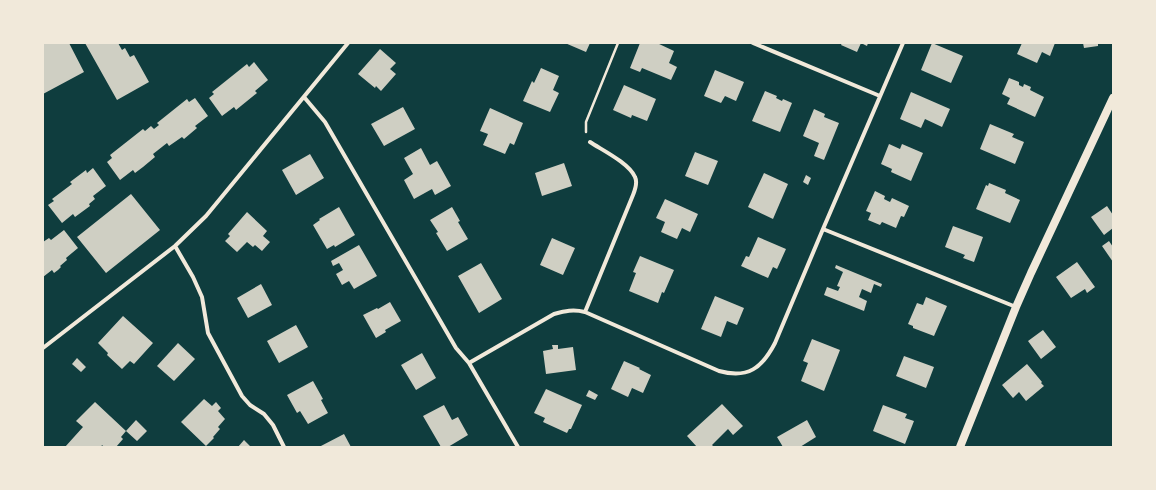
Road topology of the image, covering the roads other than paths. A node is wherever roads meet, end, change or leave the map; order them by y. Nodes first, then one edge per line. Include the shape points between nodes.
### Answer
1 (348, 43) edge
2 (753, 43) edge
3 (902, 43) edge
4 (880, 96) junction
5 (304, 97) junction
6 (1113, 98) edge
7 (590, 142) road end
8 (823, 229) junction
9 (175, 246) junction
10 (1016, 307) junction
11 (585, 312) junction
12 (43, 348) edge
13 (470, 363) junction
14 (284, 447) edge
15 (518, 447) edge
16 (960, 447) edge

1 - 5 street
2 - 4 street
3 - 4 street
4 - 8 street
5 - 9 street via 206,216
5 - 13 street via 325,122 456,348
6 - 10 main road
7 - 11 street via 624,164 635,177 636,185
8 - 10 street
8 - 11 street via 775,344 765,361 749,371 729,374 719,371
9 - 12 street
9 - 14 street via 202,297 208,333 242,396 264,414
10 - 16 main road
11 - 13 street via 567,310 554,314
13 - 15 street

